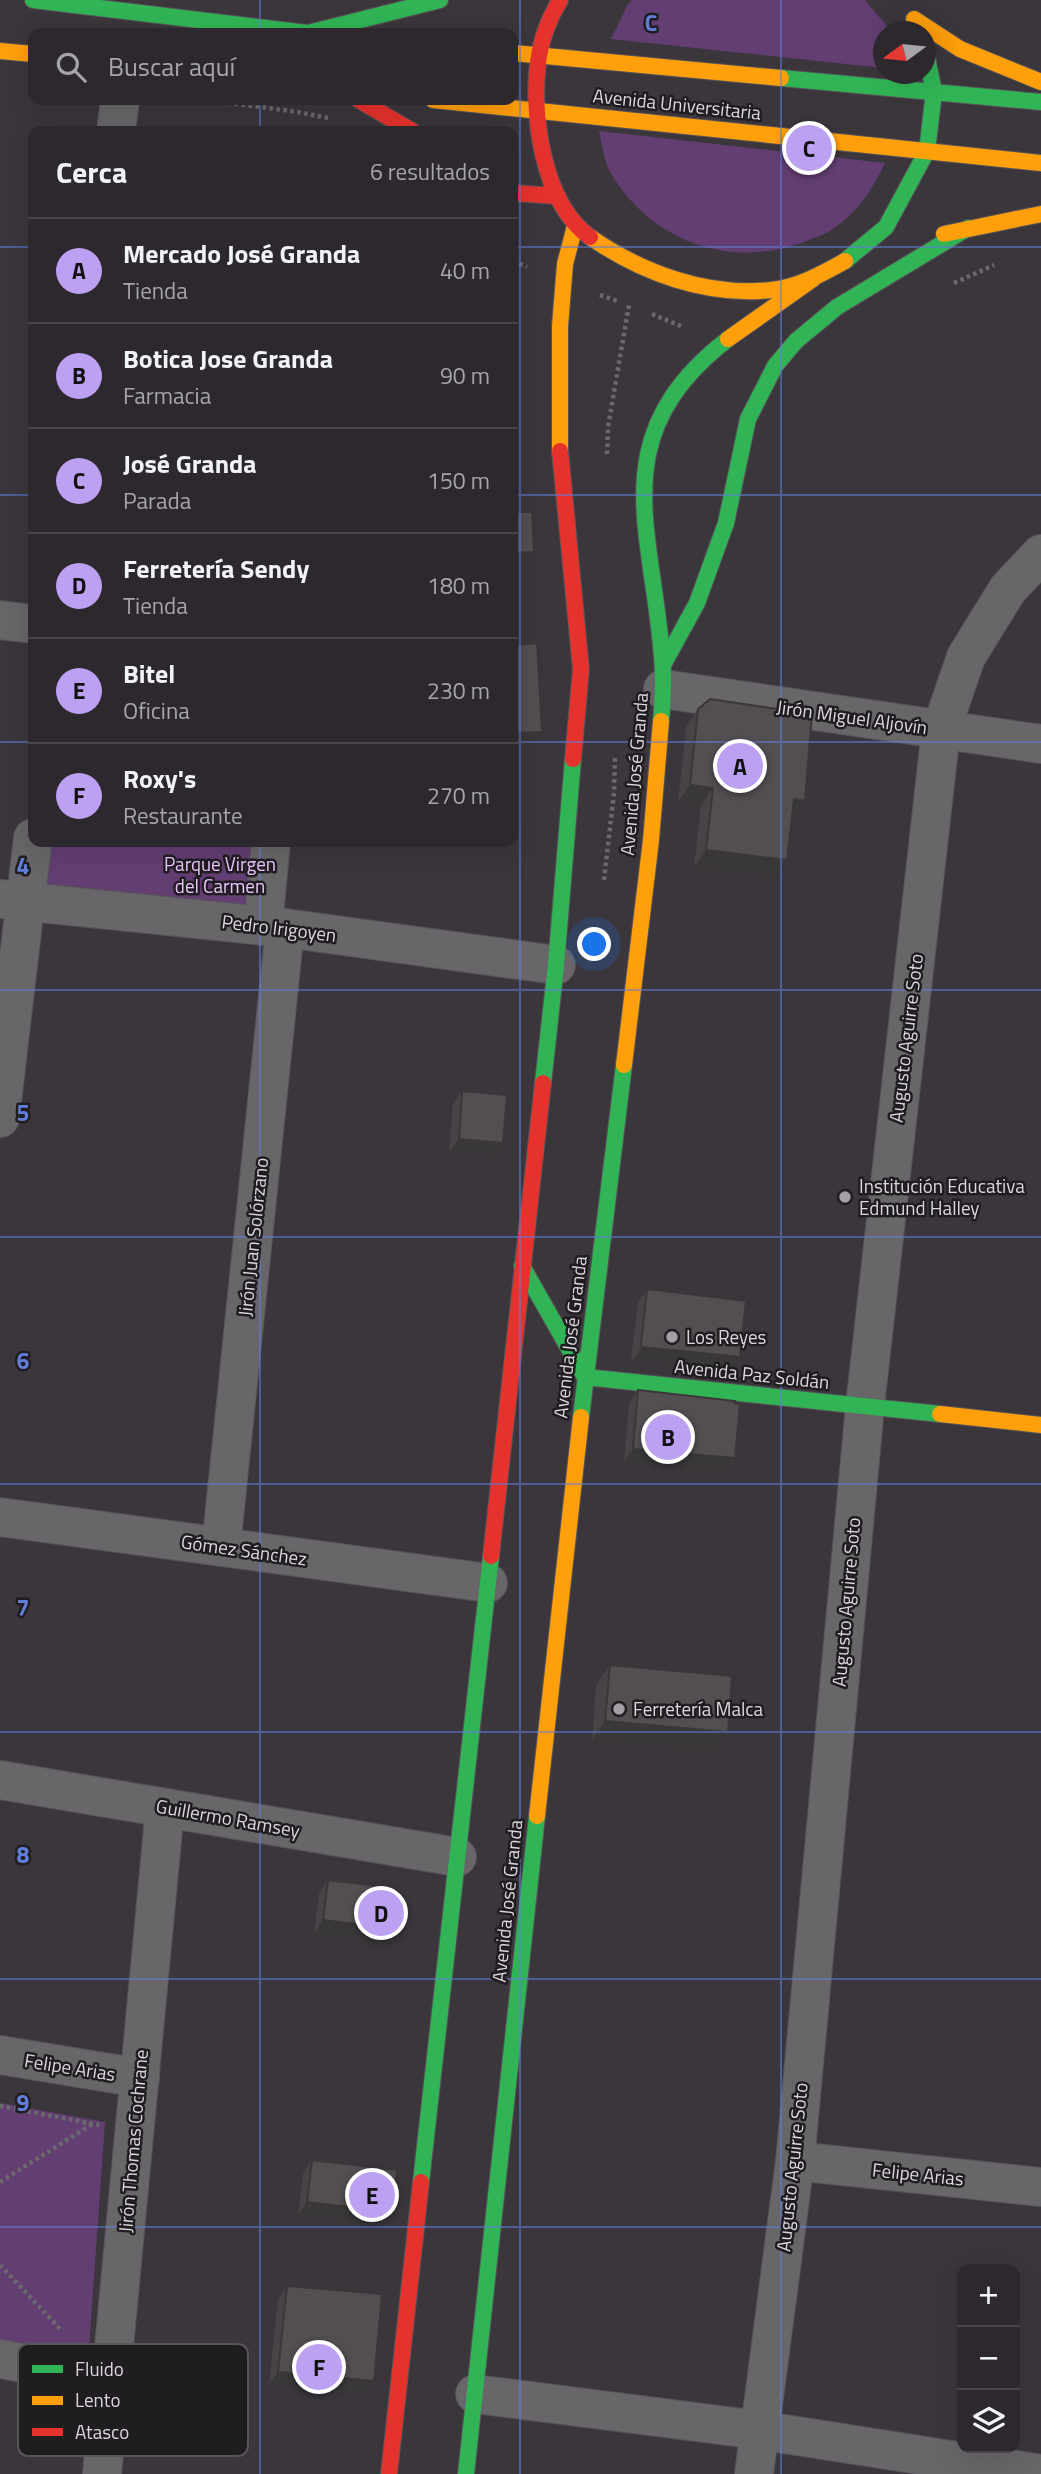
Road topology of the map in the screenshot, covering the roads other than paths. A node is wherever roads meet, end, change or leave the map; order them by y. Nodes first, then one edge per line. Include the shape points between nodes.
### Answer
1 (33, 0) edge
2 (440, 0) edge
3 (560, 0) edge
4 (130, 5) edge
5 (914, 20) edge
6 (276, 28) edge
7 (328, 28) edge
8 (0, 51) edge
9 (28, 54) edge
10 (518, 54) edge
11 (539, 56) junction
12 (1041, 82) edge
13 (932, 84) edge
14 (934, 92) junction
15 (1041, 102) edge
16 (119, 105) edge
17 (368, 105) edge
18 (485, 105) edge
19 (537, 110) junction
20 (117, 126) edge
21 (403, 126) edge
22 (927, 151) junction
23 (1041, 163) edge
24 (518, 193) edge
25 (556, 196) junction
26 (1041, 214) edge
27 (575, 226) junction
28 (968, 228) junction
29 (917, 240) dead end
30 (879, 250) dead end
31 (853, 256) junction
32 (815, 278) junction
33 (1041, 554) edge
34 (0, 620) edge
35 (28, 623) edge
36 (663, 677) junction
37 (941, 730) junction
38 (1041, 744) edge
39 (30, 847) edge
40 (271, 847) edge
41 (13, 900) edge
42 (274, 927) junction
43 (556, 965) junction
44 (0, 1118) edge
45 (522, 1266) junction
46 (585, 1377) junction
47 (864, 1406) junction
48 (1041, 1424) edge
49 (0, 1517) edge
50 (221, 1547) junction
51 (488, 1583) junction
52 (0, 1780) edge
53 (165, 1808) junction
54 (457, 1857) junction
55 (0, 2055) edge
56 (139, 2078) junction
57 (795, 2161) junction
58 (1041, 2186) edge
59 (114, 2344) edge
60 (0, 2359) edge
61 (18, 2362) edge
62 (475, 2394) junction
63 (759, 2430) junction
64 (104, 2456) edge
65 (102, 2474) edge
66 (389, 2474) edge
67 (466, 2474) edge
68 (754, 2474) edge
69 (1041, 2474) edge

1 - 4 main road
2 - 7 main road
3 - 11 main road
4 - 6 main road
5 - 12 main road via 953,47
8 - 9 main road
10 - 11 main road, Avenida Universitaria
11 - 14 main road, Avenida Universitaria
11 - 19 main road
13 - 14 main road
14 - 15 main road, Avenida Universitaria
14 - 22 main road
16 - 20 street
17 - 21 main road
18 - 19 main road, Avenida Universitaria
19 - 22 main road, Avenida Universitaria
19 - 25 main road via 542,150
22 - 23 main road, Avenida Universitaria
22 - 31 main road via 886,227
24 - 25 main road
25 - 27 main road
26 - 28 main road
27 - 32 main road via 644,269 685,282 729,291 773,290
27 - 43 main road via 562,293 560,459 581,669
28 - 29 main road
28 - 36 main road via 837,307 796,341 775,366 748,419 726,523
30 - 31 main road
31 - 32 main road
32 - 36 main road, Avenida José Granda via 720,343 668,400 653,433 643,478 645,530
33 - 37 street, Augusto Aguirre Soto via 1007,589 966,657
34 - 35 street
36 - 37 street, Jirón Miguel Aljovín
36 - 46 main road, Avenida José Granda via 652,828
37 - 38 street, Jirón Miguel Aljovín
37 - 47 street, Augusto Aguirre Soto
39 - 41 street
40 - 42 street, Jirón Juan Solórzano
41 - 42 street, Pedro Irigoyen
41 - 44 street
42 - 43 street, Pedro Irigoyen
42 - 50 street, Jirón Juan Solórzano
43 - 45 main road
45 - 46 main road
45 - 51 main road
46 - 47 main road, Avenida Paz Soldán
46 - 62 main road, Avenida José Granda
47 - 48 main road, Avenida Paz Soldán
47 - 57 street, Augusto Aguirre Soto
49 - 50 street, Gómez Sánchez
50 - 51 street, Gómez Sánchez
51 - 54 main road
52 - 53 street, Guillermo Ramsey
53 - 54 street, Guillermo Ramsey
53 - 56 street, Jirón Thomas Cochrane
54 - 66 main road
55 - 56 street, Felipe Arias
56 - 59 street, Jirón Thomas Cochrane
57 - 58 street, Felipe Arias
57 - 63 street, Augusto Aguirre Soto
60 - 61 street
62 - 63 street
62 - 67 main road, Avenida José Granda
63 - 68 street, Augusto Aguirre Soto
63 - 69 street
64 - 65 street, Jirón Thomas Cochrane

